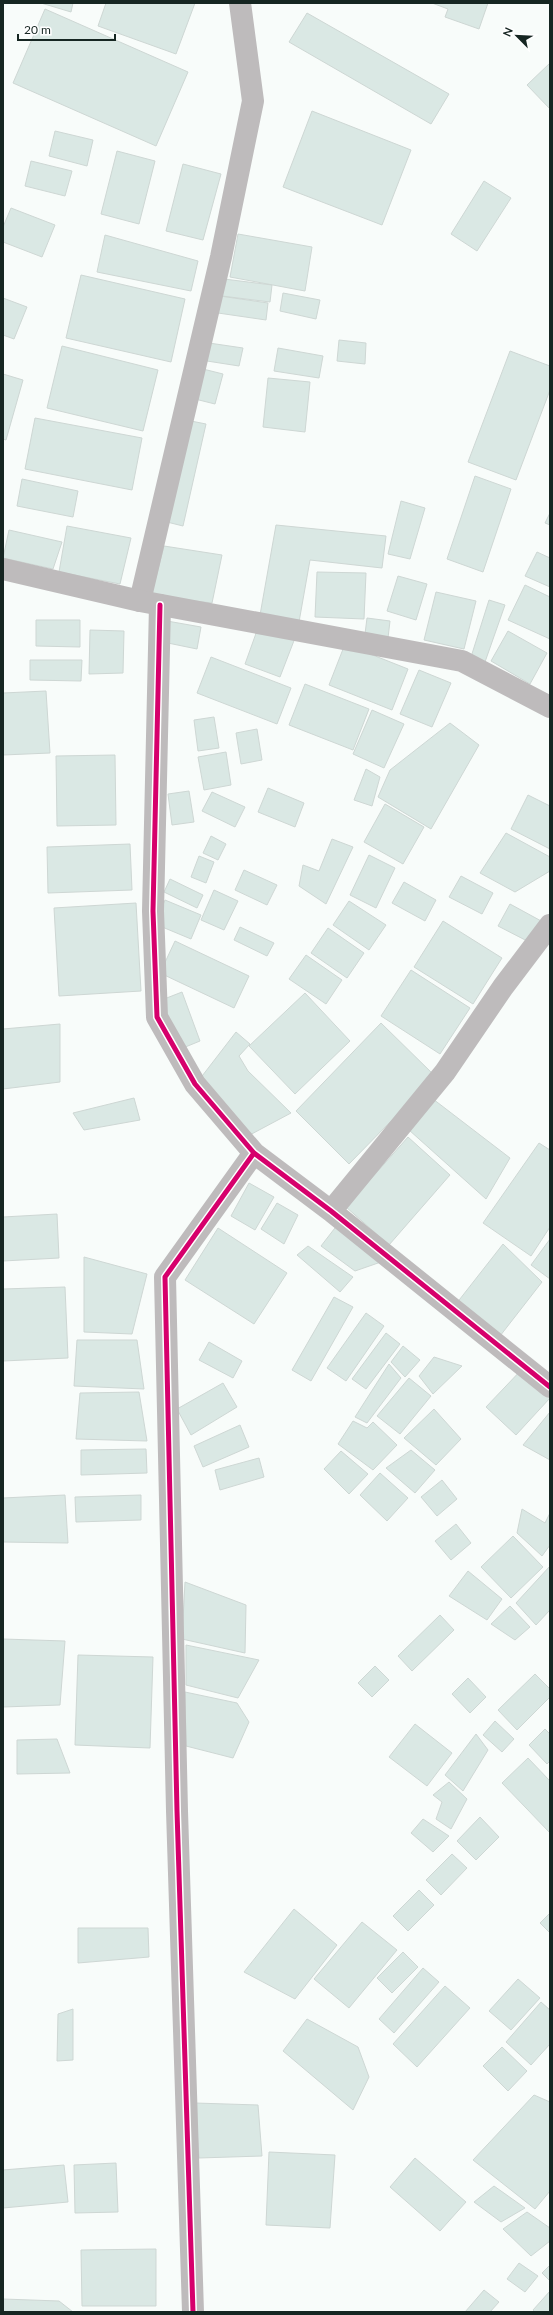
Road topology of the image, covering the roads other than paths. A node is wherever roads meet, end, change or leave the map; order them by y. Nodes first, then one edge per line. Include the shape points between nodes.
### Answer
1 (240, 3) edge
2 (3, 569) edge
3 (150, 603) junction
4 (550, 707) edge
5 (550, 925) edge
6 (254, 1154) junction
7 (331, 1211) junction
8 (550, 1387) edge
9 (193, 2312) edge

1 - 3 street via 253,101
2 - 3 street
3 - 4 street via 462,661
3 - 6 street via 153,911 157,1017 195,1084
5 - 7 street via 446,1072
6 - 7 street
6 - 9 street via 165,1277 177,1811
7 - 8 street

